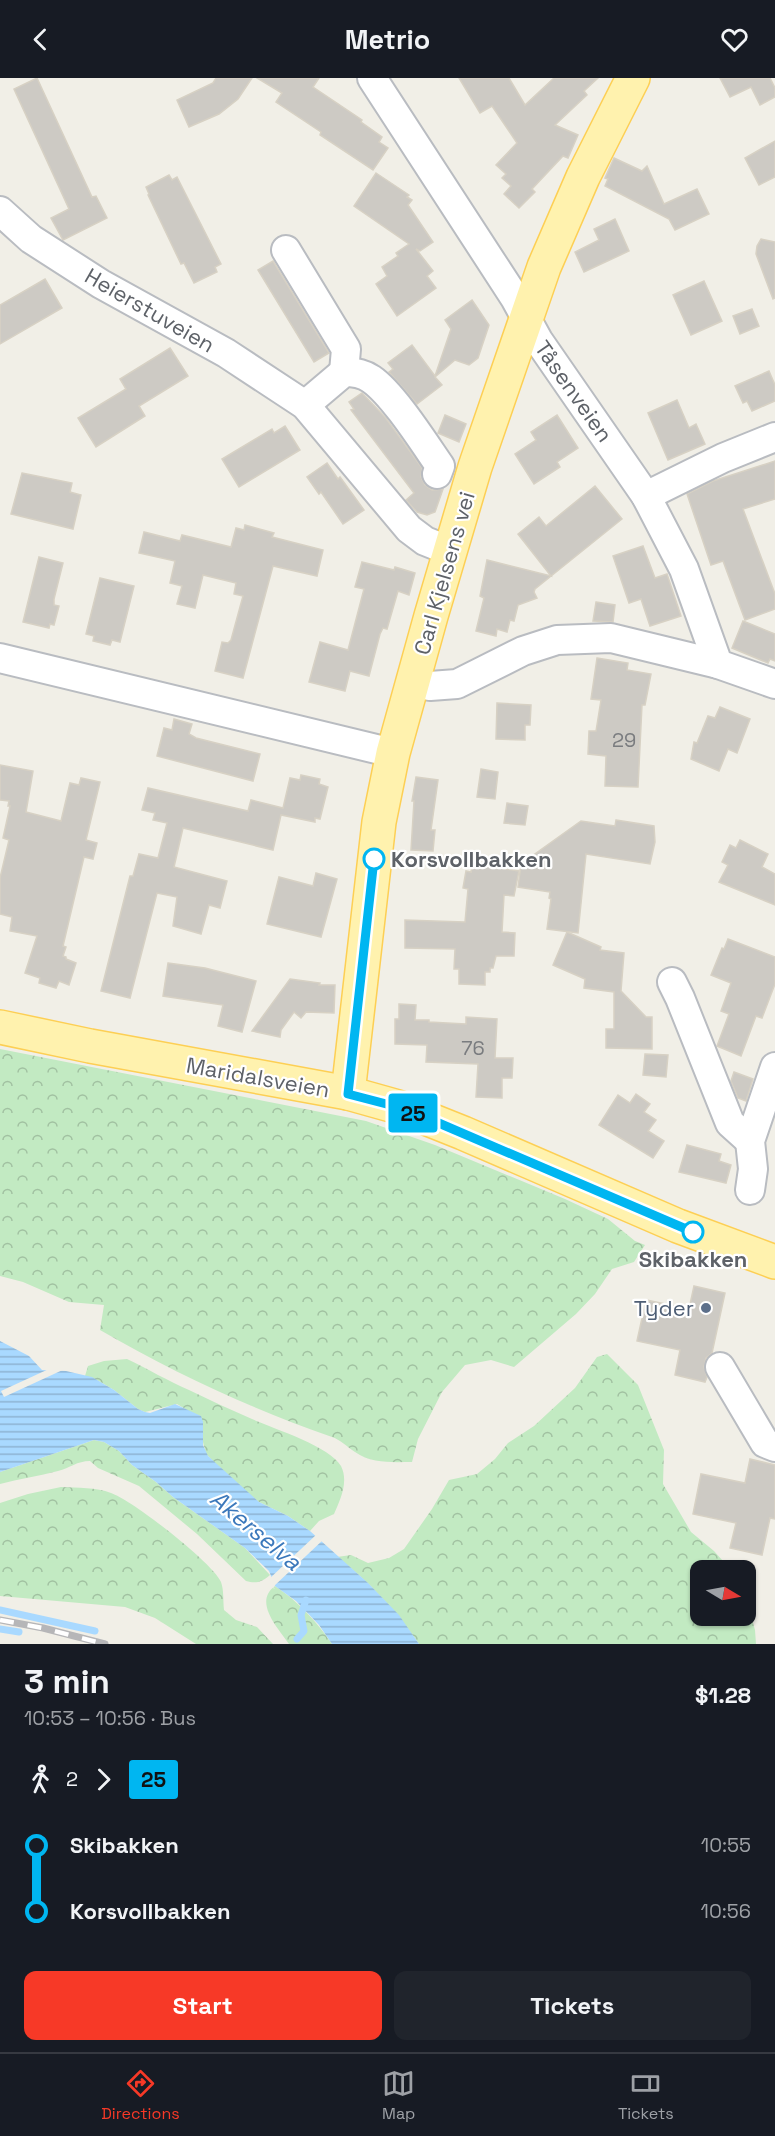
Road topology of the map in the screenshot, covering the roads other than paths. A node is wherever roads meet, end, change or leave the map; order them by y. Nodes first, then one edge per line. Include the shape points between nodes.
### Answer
1 (372, 78) edge
2 (633, 78) edge
3 (0, 211) edge
4 (286, 250) dead end
5 (526, 317) junction
6 (344, 372) junction
7 (305, 405) junction
8 (775, 437) edge
9 (437, 474) dead end
10 (646, 496) junction
11 (450, 551) junction
12 (0, 658) edge
13 (718, 664) junction
14 (413, 682) junction
15 (774, 682) edge
16 (393, 753) junction
17 (672, 982) dead end
18 (0, 1027) edge
19 (775, 1067) edge
20 (348, 1094) junction
21 (750, 1141) junction
22 (750, 1190) dead end
23 (775, 1262) edge
24 (720, 1367) dead end
25 (775, 1447) edge

1 - 5 street, Tåsenveien
2 - 5 main road, Carl Kjelsens vei via 583,177
3 - 7 street, Heierstuveien via 31,239 101,284 226,353
4 - 6 street via 346,349
5 - 10 street, Tåsenveien
5 - 11 main road, Carl Kjelsens vei
6 - 7 street
6 - 9 street via 367,377 379,385 440,466
7 - 11 street, Heierstuveien via 409,529 425,541
8 - 10 street
10 - 13 street, Tåsenveien via 684,569
11 - 14 main road, Carl Kjelsens vei
12 - 16 street
13 - 14 street via 611,638 557,640 523,651 457,684 430,686
13 - 15 street
14 - 16 main road, Carl Kjelsens vei
16 - 20 main road, Carl Kjelsens vei via 374,858
17 - 21 street via 730,1123
18 - 20 main road, Maridalsveien
19 - 21 street
20 - 23 main road, Maridalsveien via 427,1118 678,1226
21 - 22 street
24 - 25 street via 765,1443

